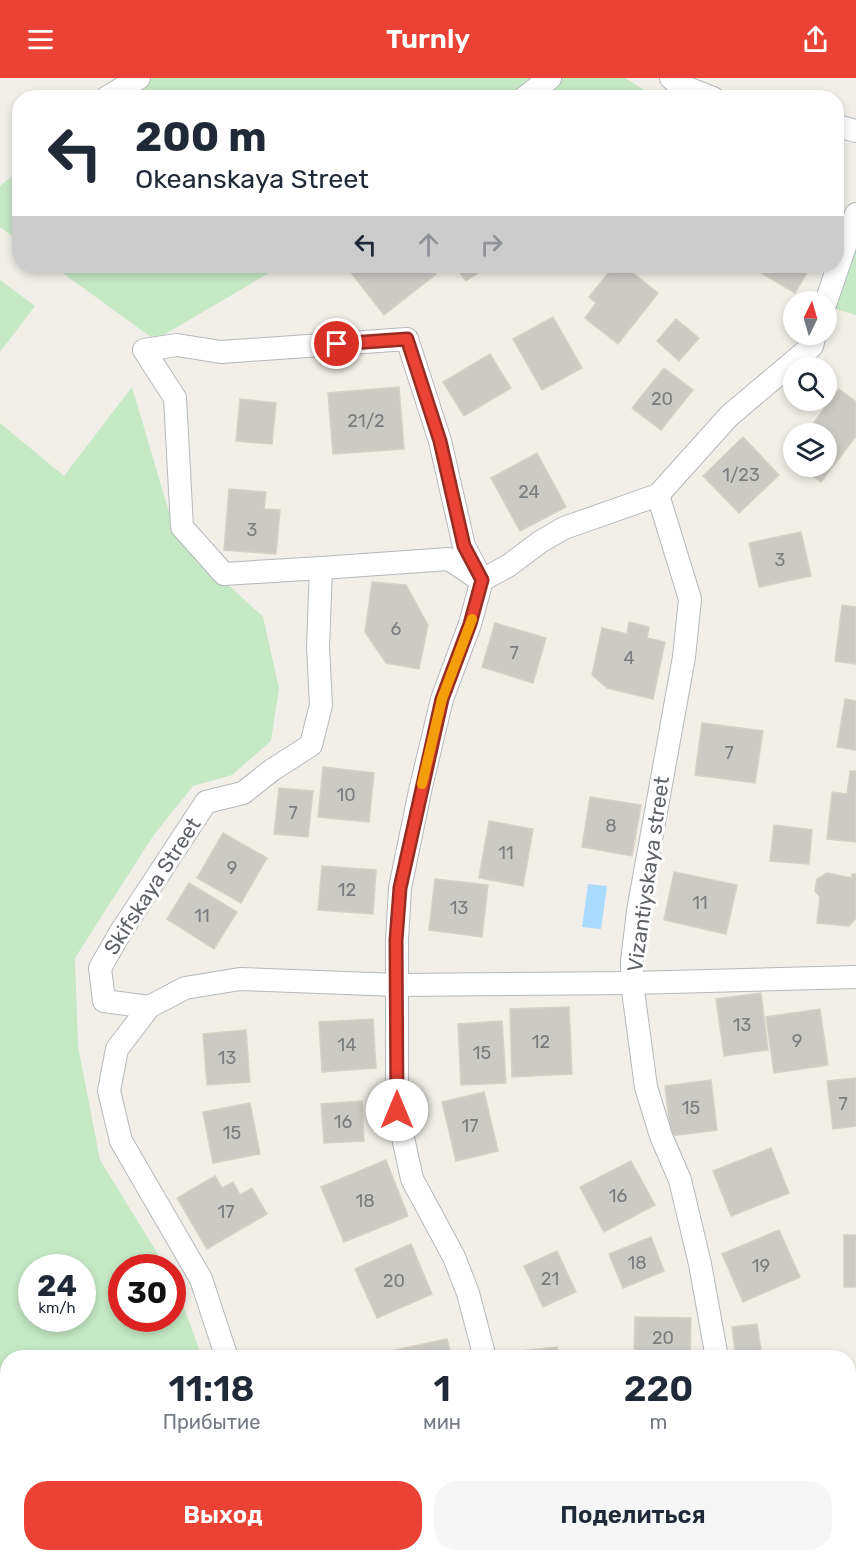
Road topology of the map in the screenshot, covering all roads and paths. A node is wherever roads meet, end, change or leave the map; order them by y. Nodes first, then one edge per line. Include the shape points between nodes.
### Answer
1 (140, 78) edge
2 (550, 78) edge
3 (671, 78) edge
4 (120, 90) edge
5 (534, 90) edge
6 (692, 90) edge
7 (856, 214) edge
8 (844, 244) edge
9 (835, 273) edge
10 (829, 291) edge
11 (812, 345) edge
12 (658, 495) junction
13 (321, 568) junction
14 (482, 580) junction
15 (856, 977) edge
16 (632, 982) junction
17 (397, 985) junction
18 (149, 1007) junction
19 (224, 1350) edge
20 (483, 1350) edge
21 (716, 1350) edge

1 - 4 street
2 - 5 street
3 - 6 street
7 - 8 street
9 - 10 street
11 - 12 street via 729,416
12 - 14 street via 564,528
12 - 16 street, Vizantiyskaya street via 690,599 684,657 638,911
13 - 14 street via 449,559
13 - 14 street via 224,574 182,527 175,398 144,350 177,345 221,352 407,339 440,441 464,546
13 - 18 street, Skifskaya Street via 321,705 311,745 243,793 206,802 100,968 104,1001
14 - 17 street via 442,699 400,888
15 - 16 street
16 - 17 street
16 - 21 street, Vizantiyskaya street via 646,1087 680,1180
17 - 18 street via 240,979 185,988
17 - 20 street via 397,1110 412,1179 454,1257
18 - 19 street via 117,1049 109,1091 121,1141 201,1279

